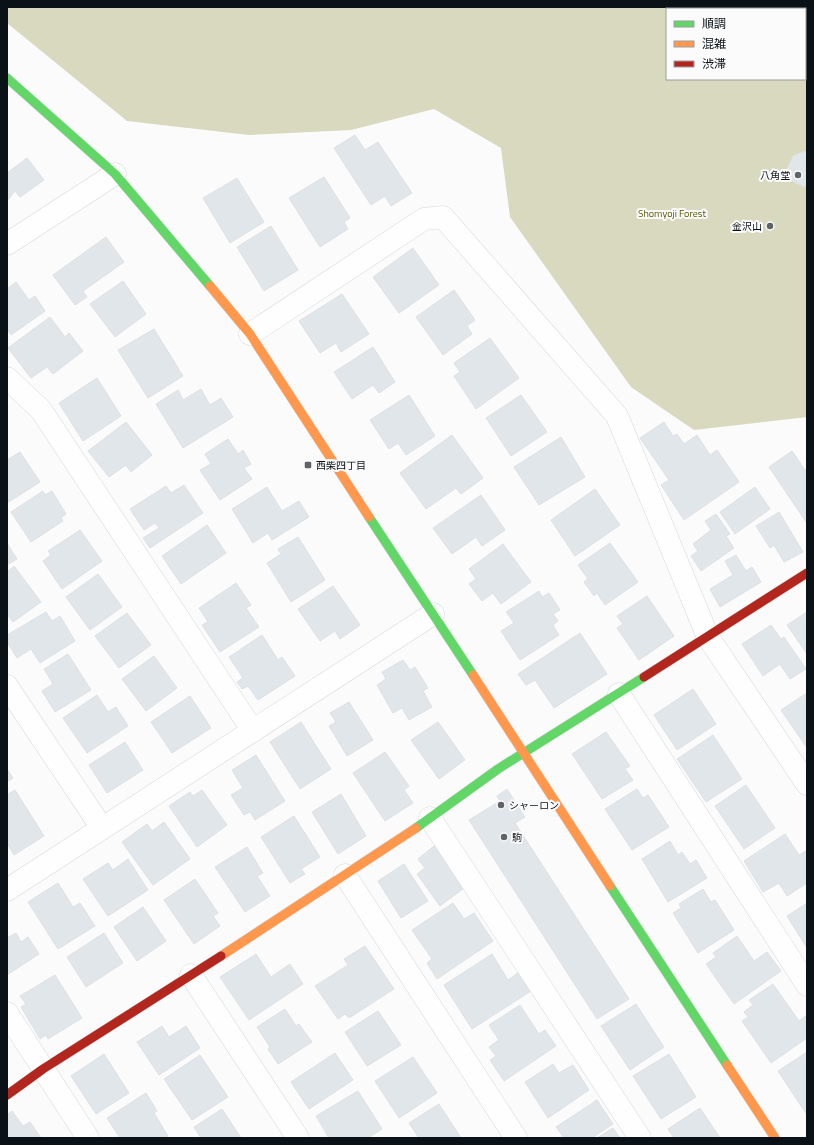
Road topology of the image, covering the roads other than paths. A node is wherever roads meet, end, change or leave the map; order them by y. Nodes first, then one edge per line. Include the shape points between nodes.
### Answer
1 (7, 78) edge
2 (115, 174) junction
3 (7, 244) edge
4 (250, 334) junction
5 (7, 378) edge
6 (807, 573) edge
7 (433, 614) junction
8 (708, 637) junction
9 (7, 686) edge
10 (619, 694) junction
11 (253, 731) junction
12 (524, 752) junction
13 (805, 776) edge
14 (430, 818) junction
15 (102, 828) junction
16 (345, 875) junction
17 (7, 890) edge
18 (191, 975) junction
19 (807, 985) edge
20 (7, 1012) edge
21 (43, 1069) junction
22 (7, 1095) edge
23 (88, 1138) edge
24 (298, 1138) edge
25 (516, 1138) edge
26 (640, 1138) edge
27 (775, 1138) edge

1 - 2 street
2 - 3 street
2 - 4 street
4 - 7 street
4 - 8 street via 424,218 443,216 617,416
5 - 11 street via 41,410
6 - 8 street
7 - 11 street
7 - 12 street
8 - 10 street
8 - 13 street
9 - 15 street
10 - 12 street
10 - 19 street
11 - 15 street
12 - 14 street
12 - 27 street
14 - 16 street
14 - 26 street
15 - 17 street
16 - 18 street
16 - 25 street
18 - 21 street
18 - 24 street
20 - 21 street
21 - 22 street
21 - 23 street

